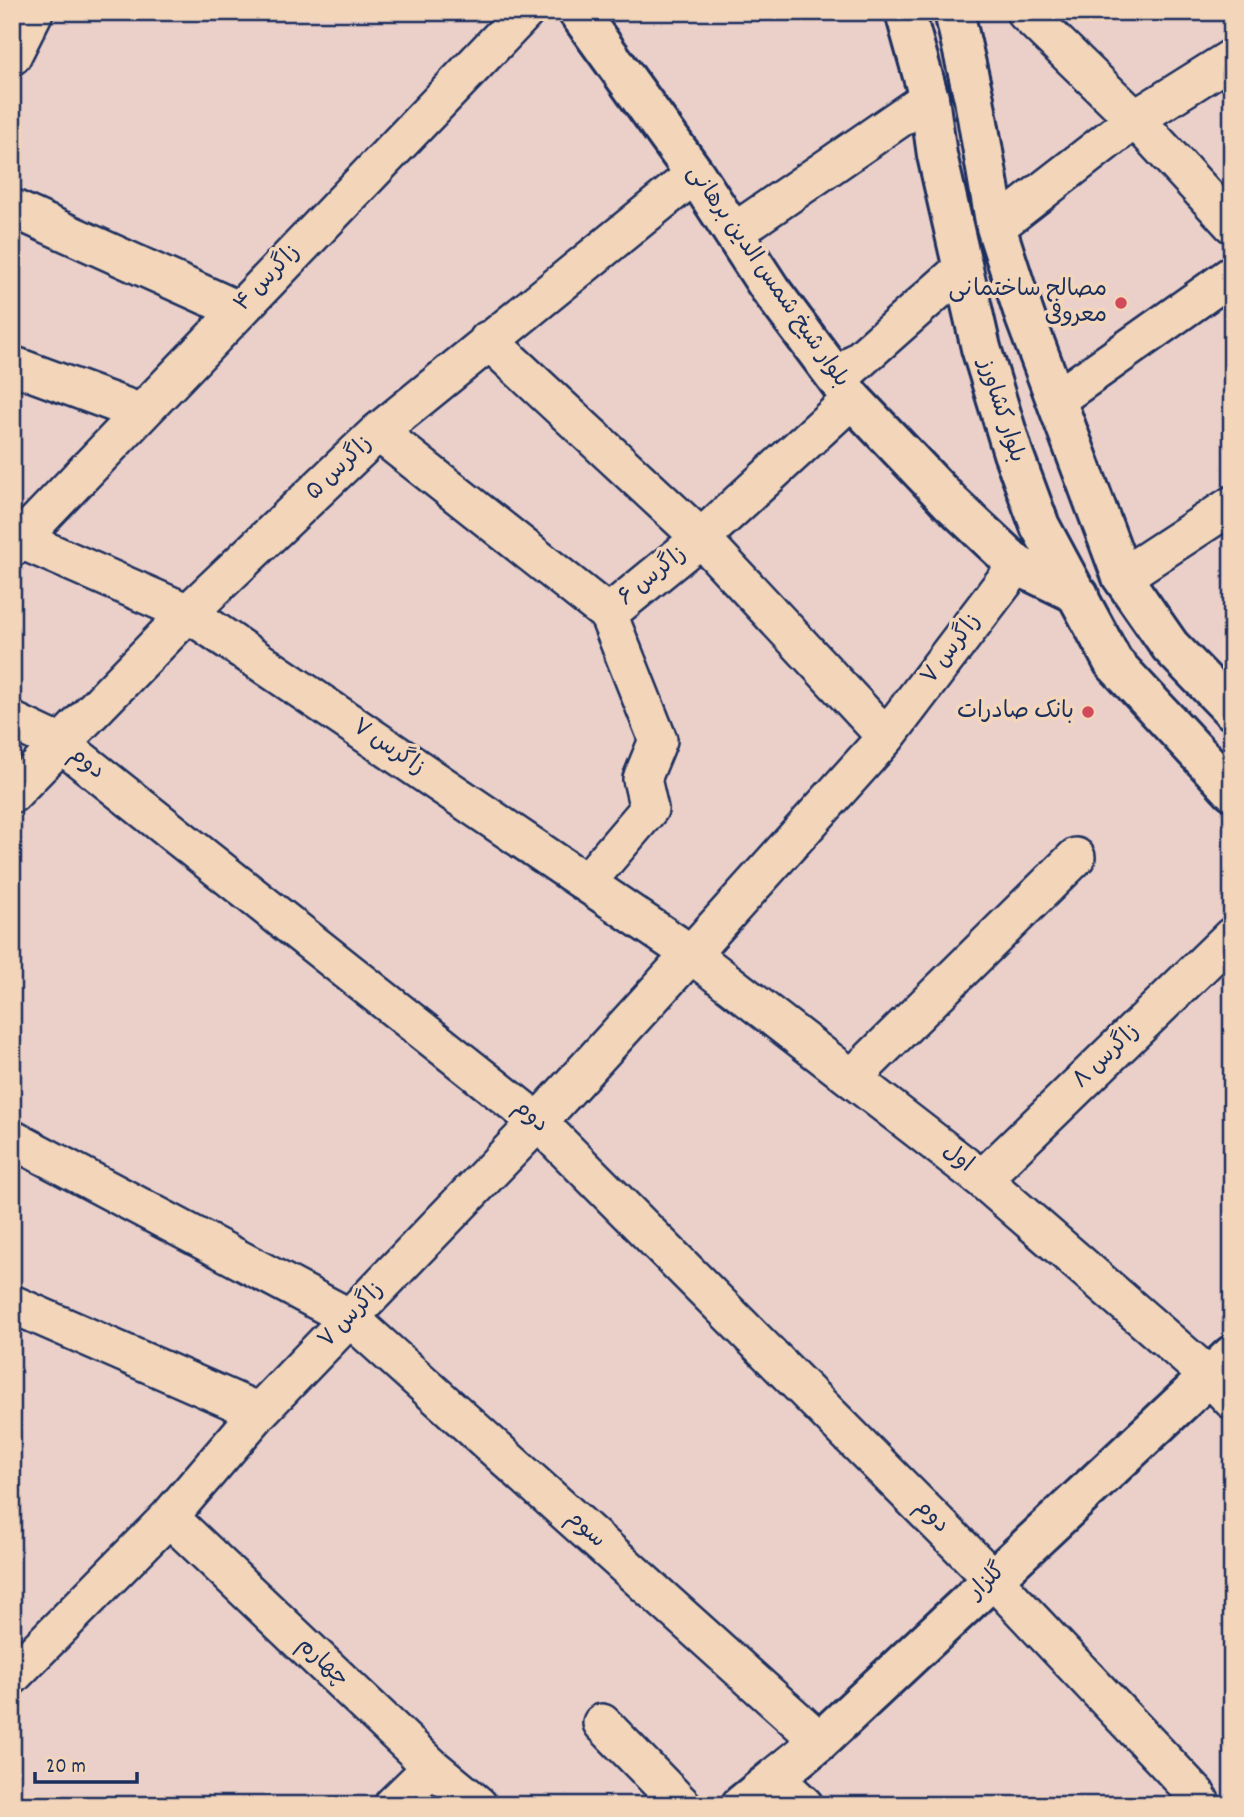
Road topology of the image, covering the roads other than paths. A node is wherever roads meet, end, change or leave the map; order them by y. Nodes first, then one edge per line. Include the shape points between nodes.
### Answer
1 (34, 12) edge
2 (525, 12) edge
3 (905, 12) edge
4 (954, 12) edge
5 (1025, 12) edge
6 (591, 16) edge
7 (12, 56) edge
8 (1232, 58) edge
9 (929, 98) junction
10 (1135, 119) junction
11 (695, 174) junction
12 (12, 208) edge
13 (1232, 224) edge
14 (996, 227) junction
15 (733, 233) junction
16 (963, 268) junction
17 (1232, 275) edge
18 (238, 310) junction
19 (488, 340) junction
20 (12, 365) edge
21 (845, 389) junction
22 (1057, 399) junction
23 (139, 412) junction
24 (378, 432) junction
25 (1232, 505) edge
26 (701, 538) junction
27 (15, 541) edge
28 (1017, 565) junction
29 (1122, 577) junction
30 (1079, 595) junction
31 (188, 613) junction
32 (608, 614) junction
33 (1232, 710) edge
34 (12, 721) edge
35 (886, 737) junction
36 (61, 744) junction
37 (1232, 790) edge
38 (12, 794) edge
39 (1076, 857) dead end
40 (586, 883) junction
41 (1232, 936) edge
42 (691, 954) junction
43 (853, 1077) junction
44 (538, 1122) junction
45 (12, 1139) edge
46 (982, 1179) junction
47 (12, 1304) edge
48 (350, 1318) junction
49 (1225, 1378) edge
50 (259, 1412) junction
51 (169, 1517) junction
52 (992, 1578) junction
53 (12, 1676) edge
54 (602, 1723) dead end
55 (820, 1741) junction
56 (432, 1767) junction
57 (776, 1779) junction
58 (393, 1805) edge
59 (478, 1805) edge
60 (682, 1805) edge
61 (741, 1805) edge
62 (804, 1805) edge
63 (1202, 1805) edge

1 - 7 street
2 - 18 street, ۴ زاگرس
3 - 9 main road, بلوار کشاورز
4 - 14 main road
5 - 10 street
6 - 11 main road, بلوار شیخ شمس الدین برهانی
8 - 10 street
9 - 15 street
9 - 16 main road, بلوار کشاورز
10 - 13 street
10 - 14 street
11 - 15 main road, بلوار شیخ شمس الدین برهانی
11 - 19 street, زاگرس ۵
12 - 18 street
14 - 22 main road
15 - 21 main road, بلوار شیخ شمس الدین برهانی
16 - 21 street, زاگرس ۶
16 - 30 main road, بلوار کشاورز via 1013,453 1040,526
17 - 22 street
18 - 23 street, ۴ زاگرس
19 - 24 street, زاگرس ۵
19 - 26 street
20 - 23 street
21 - 26 street, زاگرس ۶
21 - 28 main road, بلوار شیخ شمس الدین برهانی via 950,502
22 - 29 main road
23 - 27 street, ۴ زاگرس
24 - 31 street, زاگرس ۵
24 - 32 street, زاگرس ۶
25 - 29 street
26 - 32 street, زاگرس ۶
26 - 35 street
27 - 31 street, زاگرس ۷
28 - 30 main road, بلوار شیخ شمس الدین برهانی
28 - 35 street, زاگرس ۷
29 - 33 main road via 1170,646
30 - 37 main road, بلوار کشاورز via 1113,662
31 - 36 street, زاگرس ۵
31 - 40 street, زاگرس ۷
32 - 40 street via 658,740 642,779 649,809
34 - 36 street, دوم
35 - 42 street, زاگرس ۷
36 - 38 street, زاگرس ۵
36 - 44 street, دوم
39 - 43 street
40 - 42 street, زاگرس ۷
41 - 46 street, زاگرس ۸
42 - 43 street, اول
42 - 44 street, زاگرس ۷
43 - 46 street, اول
44 - 48 street, زاگرس ۷
44 - 52 street, دوم
45 - 48 street, سوم
46 - 49 street, اول
47 - 50 street
48 - 50 street, زاگرس ۷
48 - 55 street, سوم
49 - 52 main road, گلزار
50 - 51 street, زاگرس ۷
51 - 53 street, زاگرس ۷
51 - 56 street, چهارم
52 - 55 main road, گلزار
52 - 63 street, دوم
54 - 60 street
55 - 57 main road, گلزار
56 - 58 street
56 - 59 street, چهارم
57 - 61 main road, گلزار
57 - 62 street

